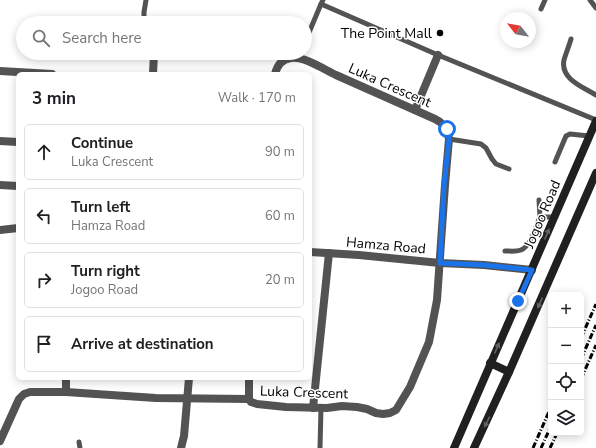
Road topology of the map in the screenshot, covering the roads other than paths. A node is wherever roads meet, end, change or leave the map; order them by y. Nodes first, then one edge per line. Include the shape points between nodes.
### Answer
1 (146, 0) edge
2 (546, 0) edge
3 (590, 0) edge
4 (322, 2) edge
5 (596, 8) edge
6 (541, 9) dead end
7 (144, 16) edge
8 (312, 26) edge
9 (572, 39) dead end
10 (438, 55) junction
11 (153, 60) edge
12 (286, 60) edge
13 (306, 60) edge
14 (0, 71) edge
15 (17, 72) edge
16 (152, 72) edge
17 (276, 72) edge
18 (596, 95) edge
19 (415, 110) junction
20 (596, 121) edge
21 (590, 136) junction
22 (449, 139) junction
23 (0, 141) edge
24 (16, 142) edge
25 (555, 162) dead end
26 (509, 169) dead end
27 (596, 173) edge
28 (0, 185) edge
29 (16, 186) edge
30 (539, 200) dead end
31 (540, 217) junction
32 (554, 217) junction
33 (16, 228) edge
34 (0, 230) edge
35 (505, 251) dead end
36 (312, 252) edge
37 (329, 253) junction
38 (440, 263) junction
39 (532, 270) junction
40 (490, 363) junction
41 (510, 372) junction
42 (66, 380) edge
43 (189, 380) edge
44 (249, 380) edge
45 (66, 392) junction
46 (187, 399) junction
47 (249, 399) junction
48 (317, 408) junction
49 (0, 441) edge
50 (79, 442) dead end
51 (80, 448) edge
52 (181, 448) edge
53 (320, 448) edge
54 (454, 448) edge
55 (474, 448) edge

1 - 7 lane
2 - 6 lane
3 - 5 lane
4 - 8 lane
4 - 10 lane
9 - 18 lane via 564,62 565,71 569,78
10 - 19 street
10 - 20 lane
11 - 16 street
12 - 17 street, Luka Crescent via 280,64
13 - 19 street, Luka Crescent
14 - 15 street
19 - 22 street, Luka Crescent via 444,125
20 - 21 main road, Jogoo Road
21 - 25 lane via 566,136
21 - 32 main road, Jogoo Road
22 - 26 lane via 481,144 496,164
22 - 38 street, Luka Crescent
23 - 24 street
27 -> 41 main road
28 - 29 street
30 - 31 lane
31 - 32 lane
31 - 35 lane via 533,235 522,250
39 -> 32 main road, Jogoo Road
33 - 34 street
36 - 37 street, Hamza Road
37 - 38 street, Hamza Road
37 - 48 street
38 - 39 street, Hamza Road
38 - 48 street, Luka Crescent via 437,300 429,342 410,387 396,410 383,414 357,407
40 -> 39 main road, Jogoo Road
40 - 41 main road
40 - 54 main road, Jogoo Road
41 -> 55 main road
42 - 45 street
43 - 46 street
44 - 47 street, Luka Crescent
45 - 46 street
45 - 49 street via 24,394 16,404
46 - 47 street
46 - 52 street
47 - 48 street, Luka Crescent via 257,404
48 - 53 lane
50 - 51 lane

